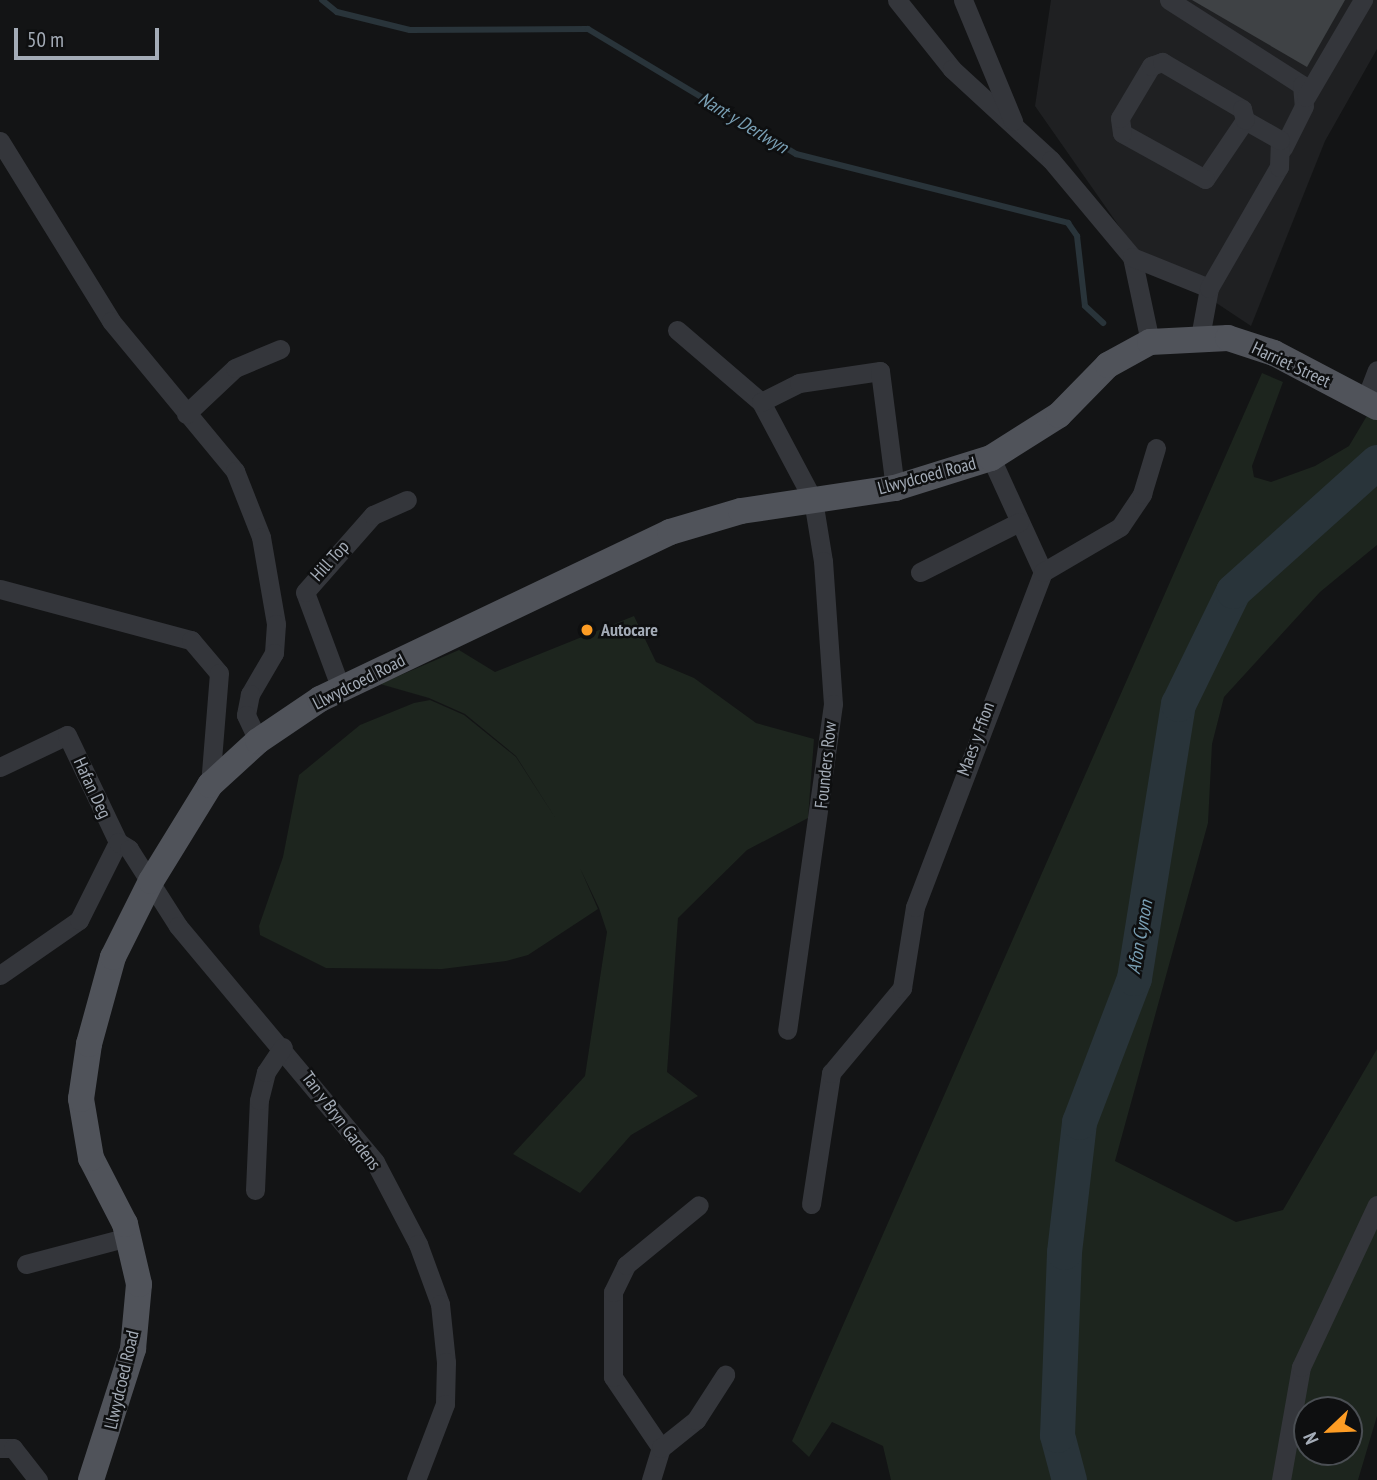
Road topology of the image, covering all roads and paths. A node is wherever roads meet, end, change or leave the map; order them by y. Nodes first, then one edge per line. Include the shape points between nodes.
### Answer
1 (897, 0) edge
2 (964, 0) edge
3 (1169, 0) edge
4 (1363, 0) edge
5 (1306, 97) junction
6 (1245, 120) junction
7 (1016, 128) junction
8 (0, 141) edge
9 (1281, 158) junction
10 (1132, 257) junction
11 (1209, 288) junction
12 (677, 330) dead end
13 (1200, 337) junction
14 (1150, 342) junction
15 (280, 349) dead end
16 (1377, 370) edge
17 (761, 402) junction
18 (1371, 404) edge
19 (186, 414) junction
20 (1156, 448) dead end
21 (990, 458) junction
22 (895, 488) junction
23 (407, 500) dead end
24 (813, 500) junction
25 (1019, 522) junction
26 (920, 572) dead end
27 (1043, 572) junction
28 (0, 589) edge
29 (341, 689) junction
30 (258, 741) junction
31 (0, 767) edge
32 (210, 785) junction
33 (117, 842) junction
34 (151, 881) junction
35 (0, 975) edge
36 (787, 1030) dead end
37 (283, 1046) junction
38 (255, 1190) dead end
39 (811, 1204) dead end
40 (699, 1205) dead end
41 (1377, 1205) edge
42 (128, 1237) junction
43 (26, 1264) dead end
44 (725, 1375) dead end
45 (0, 1448) edge
46 (661, 1448) junction
47 (38, 1480) edge
48 (91, 1480) edge
49 (416, 1480) edge
50 (651, 1480) edge
51 (1281, 1480) edge

1 - 7 street via 952,69
2 - 7 street
3 - 5 street via 1302,85
4 - 5 street
5 - 9 street
6 - 6 street via 1205,179 1119,126 1151,66 1162,62 1242,109
6 - 9 street via 1273,135
7 - 10 street
8 - 19 street via 111,321
9 - 11 street
10 - 11 street
10 - 14 street
11 - 13 street
12 - 17 street
13 - 14 main road, Llwydcoed Road
13 - 18 main road, Harriet Street via 1228,338 1274,353
14 - 21 main road, Llwydcoed Road via 1108,365 1059,415
15 - 19 street via 235,368
16 - 18 street
17 - 22 street via 799,383 880,371
17 - 24 street
19 - 30 street via 235,471 261,537 276,624 274,653 250,694 246,715
20 - 27 street via 1142,494 1120,527
21 - 22 main road, Llwydcoed Road
21 - 25 street
22 - 24 main road, Llwydcoed Road
23 - 29 street, Hill Top via 373,515 305,592
24 - 29 main road, Llwydcoed Road via 670,532
24 - 36 street, Founders Row via 833,704
25 - 26 street
25 - 27 street
27 - 39 street, Maes y Ffion via 915,907 902,988 860,1046 845,1053 831,1073
28 - 32 street via 191,640 219,673
29 - 30 main road, Llwydcoed Road
30 - 32 main road, Llwydcoed Road
31 - 33 street, Hafan Deg via 67,735
32 - 34 main road, Llwydcoed Road
33 - 34 street, Hafan Deg
33 - 35 street via 79,920
34 - 37 street, Tan y Bryn Gardens via 178,926
34 - 42 main road, Llwydcoed Road via 113,957 81,1098 92,1158
37 - 38 street via 266,1072 259,1100
37 - 49 street, Tan y Bryn Gardens via 375,1162 418,1244 440,1304 445,1404
40 - 46 street via 634,1257 613,1292 613,1377
41 - 51 street via 1301,1367
42 - 43 street
42 - 48 main road, Llwydcoed Road via 139,1284 133,1349
44 - 46 street via 696,1420
45 - 47 street via 13,1448
46 - 50 street

